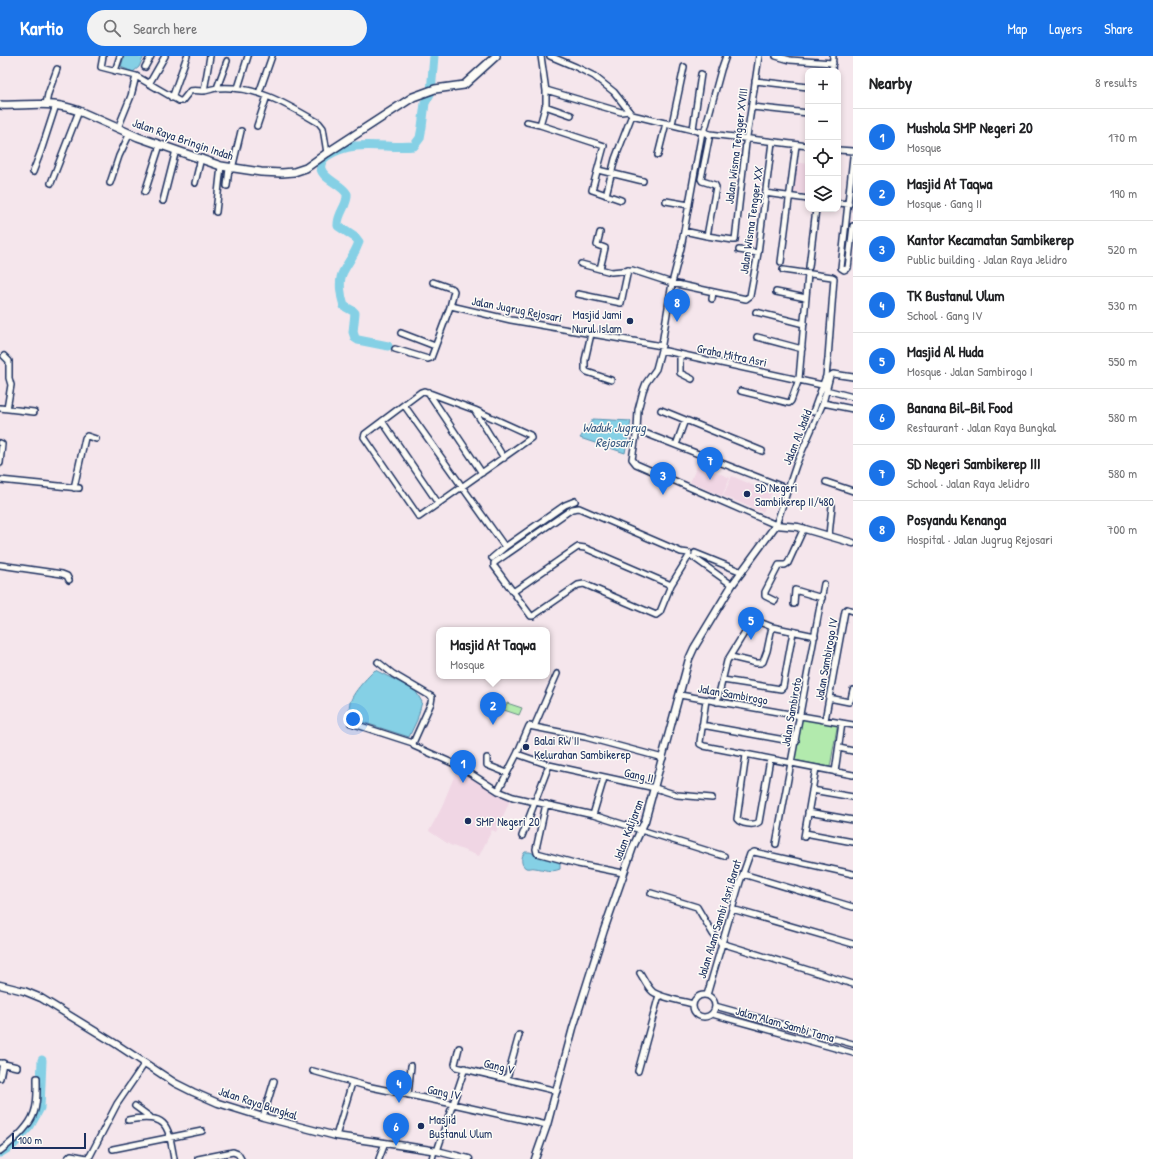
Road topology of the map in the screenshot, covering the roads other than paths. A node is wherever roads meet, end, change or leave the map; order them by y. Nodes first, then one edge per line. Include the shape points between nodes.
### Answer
1 (103, 56) edge
2 (120, 56) edge
3 (151, 56) edge
4 (165, 56) edge
5 (187, 56) edge
6 (210, 56) edge
7 (248, 56) edge
8 (272, 56) edge
9 (496, 56) edge
10 (541, 56) edge
11 (550, 56) edge
12 (726, 56) edge
13 (759, 56) edge
14 (776, 56) edge
15 (833, 56) edge
16 (227, 61) dead end
17 (833, 63) junction
18 (145, 67) dead end
19 (684, 67) dead end
20 (832, 68) edge
21 (57, 69) dead end
22 (115, 71) junction
23 (701, 74) dead end
24 (136, 76) junction
25 (755, 82) junction
26 (149, 84) junction
27 (805, 87) edge
28 (217, 88) junction
29 (238, 88) junction
30 (546, 90) junction
31 (204, 91) junction
32 (259, 93) junction
33 (267, 96) junction
34 (172, 98) junction
35 (46, 104) junction
36 (0, 105) edge
37 (56, 105) junction
38 (545, 106) junction
39 (752, 107) junction
40 (79, 111) junction
41 (630, 113) junction
42 (805, 113) edge
43 (571, 115) dead end
44 (527, 122) dead end
45 (669, 123) junction
46 (540, 125) junction
47 (257, 126) dead end
48 (118, 128) junction
49 (693, 129) junction
50 (241, 131) dead end
51 (130, 133) junction
52 (705, 133) junction
53 (747, 139) junction
54 (772, 142) junction
55 (160, 145) junction
56 (796, 145) junction
57 (805, 146) edge
58 (176, 150) junction
59 (841, 150) edge
60 (853, 151) edge
61 (327, 153) junction
62 (658, 155) dead end
63 (853, 157) edge
64 (201, 158) junction
65 (227, 168) junction
66 (598, 170) junction
67 (33, 172) dead end
68 (610, 174) junction
69 (643, 180) dead end
70 (51, 183) dead end
71 (110, 183) dead end
72 (195, 183) dead end
73 (227, 186) dead end
74 (852, 189) edge
75 (145, 192) dead end
76 (765, 193) junction
77 (606, 195) junction
78 (789, 196) junction
79 (805, 199) edge
80 (621, 200) dead end
81 (163, 201) dead end
82 (666, 201) dead end
83 (841, 203) edge
84 (849, 204) junction
85 (689, 205) junction
86 (216, 212) dead end
87 (816, 212) edge
88 (853, 226) edge
89 (684, 231) junction
90 (600, 233) dead end
91 (707, 236) junction
92 (739, 250) dead end
93 (758, 252) junction
94 (781, 262) dead end
95 (580, 264) dead end
96 (809, 267) dead end
97 (600, 269) junction
98 (628, 270) junction
99 (783, 270) dead end
100 (808, 274) junction
101 (432, 282) dead end
102 (672, 284) junction
103 (713, 292) junction
104 (776, 292) dead end
105 (578, 294) dead end
106 (806, 298) junction
107 (712, 299) dead end
108 (451, 306) junction
109 (756, 312) dead end
110 (804, 324) junction
111 (402, 333) dead end
112 (591, 334) junction
113 (757, 337) dead end
114 (435, 346) junction
115 (661, 348) junction
116 (395, 349) dead end
117 (802, 349) junction
118 (680, 354) junction
119 (4, 356) dead end
120 (853, 377) edge
121 (692, 379) dead end
122 (799, 379) junction
123 (611, 380) dead end
124 (822, 385) junction
125 (826, 390) junction
126 (427, 391) junction
127 (741, 391) dead end
128 (853, 397) edge
129 (823, 402) junction
130 (404, 405) junction
131 (0, 408) edge
132 (7, 408) junction
133 (853, 409) edge
134 (475, 410) junction
135 (661, 410) dead end
136 (34, 412) dead end
137 (813, 412) dead end
138 (685, 420) junction
139 (382, 421) junction
140 (637, 430) junction
141 (96, 439) dead end
142 (0, 442) edge
143 (676, 445) junction
144 (762, 451) dead end
145 (504, 458) junction
146 (0, 464) edge
147 (482, 473) junction
148 (0, 480) edge
149 (826, 482) dead end
150 (462, 487) junction
151 (788, 489) junction
152 (853, 491) edge
153 (575, 501) dead end
154 (438, 503) junction
155 (832, 506) dead end
156 (538, 524) junction
157 (776, 525) junction
158 (804, 528) junction
159 (542, 530) junction
160 (829, 535) junction
161 (853, 543) edge
162 (505, 547) junction
163 (692, 555) junction
164 (492, 558) dead end
165 (0, 565) edge
166 (742, 572) junction
167 (69, 580) dead end
168 (824, 584) dead end
169 (671, 585) junction
170 (732, 585) junction
171 (512, 592) junction
172 (822, 598) junction
173 (775, 601) dead end
174 (794, 604) dead end
175 (853, 611) edge
176 (772, 627) junction
177 (793, 632) junction
178 (815, 636) junction
179 (731, 657) junction
180 (378, 662) dead end
181 (557, 674) dead end
182 (723, 680) junction
183 (853, 690) edge
184 (680, 695) junction
185 (829, 698) junction
186 (706, 700) junction
187 (717, 702) junction
188 (801, 716) junction
189 (825, 720) junction
190 (352, 723) dead end
191 (842, 723) junction
192 (702, 725) junction
193 (853, 725) edge
194 (534, 727) junction
195 (796, 742) junction
196 (413, 743) junction
197 (839, 748) junction
198 (853, 751) edge
199 (517, 754) junction
200 (746, 755) junction
201 (487, 758) dead end
202 (663, 758) junction
203 (770, 759) junction
204 (792, 764) junction
205 (548, 765) junction
206 (816, 768) junction
207 (835, 772) junction
208 (507, 773) junction
209 (853, 775) edge
210 (604, 778) junction
211 (655, 788) junction
212 (812, 790) junction
213 (498, 791) junction
214 (853, 797) edge
215 (712, 798) dead end
216 (534, 802) junction
217 (546, 804) junction
218 (808, 812) junction
219 (592, 815) junction
220 (853, 820) edge
221 (640, 831) junction
222 (522, 836) dead end
223 (853, 842) edge
224 (776, 844) dead end
225 (724, 856) dead end
226 (623, 873) junction
227 (742, 874) junction
228 (853, 874) edge
229 (651, 893) dead end
230 (853, 907) edge
231 (732, 909) junction
232 (721, 944) junction
233 (853, 944) edge
234 (640, 973) dead end
235 (853, 984) edge
236 (0, 985) edge
237 (659, 995) junction
238 (706, 995) junction
239 (693, 1004) junction
240 (715, 1006) junction
241 (712, 1014) junction
242 (518, 1035) dead end
243 (853, 1044) edge
244 (459, 1048) dead end
245 (853, 1053) edge
246 (2, 1063) edge
247 (144, 1063) junction
248 (411, 1066) dead end
249 (17, 1068) dead end
250 (465, 1068) junction
251 (313, 1071) dead end
252 (638, 1071) dead end
253 (0, 1078) edge
254 (37, 1078) dead end
255 (507, 1078) junction
256 (274, 1080) dead end
257 (352, 1083) junction
258 (557, 1091) junction
259 (408, 1095) junction
260 (453, 1104) junction
261 (135, 1106) dead end
262 (150, 1117) junction
263 (263, 1117) junction
264 (128, 1120) dead end
265 (547, 1125) junction
266 (202, 1131) dead end
267 (336, 1136) junction
268 (170, 1137) junction
269 (385, 1143) junction
270 (113, 1149) dead end
271 (0, 1151) edge
272 (435, 1151) junction
273 (67, 1159) edge
274 (174, 1159) edge
275 (198, 1159) edge
276 (241, 1159) edge
277 (379, 1159) edge
278 (432, 1159) edge
279 (469, 1159) edge
280 (535, 1159) edge

1 - 22 street via 101,67
2 - 22 street
3 - 18 street
4 - 26 street
5 - 34 street
6 - 31 street
7 - 29 street
8 - 32 street
9 - 61 main road, Jalan Raya Bringin Indah via 464,85 435,89 404,102
10 - 30 street
11 - 41 street via 594,76 614,92
12 - 52 street via 720,70
13 - 25 street, Jalan Wisma Tengger XVIII
14 - 17 street via 790,60
15 - 17 street
16 - 28 street
17 - 20 street
19 - 45 street
21 - 35 street
22 - 24 street
23 - 49 street
24 - 26 street
24 - 48 street
25 - 27 street
25 - 39 street, Jalan Wisma Tengger XVIII
26 - 34 street
28 - 29 street
28 - 31 street
29 - 32 street
30 - 38 street
30 - 41 street
31 - 34 street via 190,91 180,101
32 - 33 street
33 - 47 street
33 - 61 street via 319,123 323,128
35 - 36 main road, Jalan Raya Bringin Indah
35 - 37 main road, Jalan Raya Bringin Indah
37 - 40 main road, Jalan Raya Bringin Indah
37 - 67 street
38 - 43 street
38 - 46 street
39 - 42 street
39 - 53 street, Jalan Wisma Tengger XVIII
40 - 48 main road, Jalan Raya Bringin Indah
40 - 70 street
41 - 45 street
41 - 68 street
44 - 46 street
45 - 49 street
45 - 62 street
46 - 66 street via 604,146
48 - 51 main road, Jalan Raya Bringin Indah
49 - 52 street
50 - 65 street
51 - 55 main road, Jalan Raya Bringin Indah
51 - 71 street
52 - 53 street
52 - 85 street
52 - 91 street via 701,179 716,186
53 - 54 street
53 - 91 street, Jalan Wisma Tengger XVIII via 735,239
54 - 56 street
54 - 76 street, Jalan Wisma Tengger XX
55 - 58 main road, Jalan Raya Bringin Indah
55 - 75 street
56 - 57 street
56 - 78 street
58 - 64 main road, Jalan Raya Bringin Indah
58 - 81 street
59 - 60 street
61 - 65 main road, Jalan Raya Bringin Indah via 306,168 294,172 268,173
63 - 74 street
64 - 65 main road, Jalan Raya Bringin Indah
64 - 72 street
65 - 73 street
65 - 86 street
66 - 68 street
66 - 77 street via 592,190
68 - 69 street
68 - 77 street
74 - 84 street
76 - 78 street
76 - 93 street, Jalan Wisma Tengger XX
77 - 80 street
78 - 79 street
78 - 94 street
82 - 85 street
83 - 84 street
84 - 88 street via 842,268 844,270 848,268
85 - 89 street
87 - 96 street
89 - 91 street
89 - 102 street
90 - 97 street via 597,245 605,248
92 - 93 street
93 - 103 street, Jalan Wisma Tengger XX via 750,296 746,299
95 - 97 street
97 - 98 street via 613,272
98 - 102 street
98 - 105 street via 621,303
99 - 100 street
100 - 106 street
100 - 124 street via 834,278 826,376
101 - 108 street via 454,290
102 - 103 street
102 - 115 street
103 - 107 street
104 - 106 street
106 - 110 street
108 - 112 street, Jalan Jugrug Rejosari
108 - 114 street
109 - 110 street
110 - 117 street
111 - 114 street
112 - 115 street, Jalan Jugrug Rejosari
112 - 123 street via 585,370
113 - 117 street, Graha Mitra Asri
114 - 116 street via 431,358 428,359
115 - 118 street, Graha Mitra Asri
115 - 140 street via 656,369 643,391 638,410
117 - 122 street
118 - 121 street via 680,374
118 - 122 street, Graha Mitra Asri
119 - 132 street via 8,361 10,384
120 - 125 street, Jalan Al Jadid via 831,374
122 - 124 street, Graha Mitra Asri
122 - 127 street via 790,403
124 - 137 street
125 - 128 street
125 - 129 street, Jalan Al Jadid
126 - 130 street via 421,392
126 - 134 street
126 - 147 street
129 - 133 street
129 - 151 street, Jalan Al Jadid
130 - 139 street
130 - 150 street
131 - 132 street
132 - 136 street
134 - 145 street
134 - 145 street via 530,436 530,439
135 - 138 street
138 - 143 street
138 - 144 street
139 - 154 street
139 - 154 street via 365,434 367,442 419,517
140 - 143 street
140 - 157 street via 632,459 636,464
141 - 148 street via 87,436 85,438 76,488
142 - 146 street
143 - 151 street
145 - 147 street
147 - 150 street
149 - 152 street
150 - 154 street
150 - 162 street
151 - 157 street, Jalan Al Jadid
153 - 156 street
155 - 160 street
156 - 159 street
156 - 162 street
157 - 158 street
157 - 166 street, Jalan Kalijaran
158 - 160 street
158 - 173 street via 788,563 779,565 765,592 765,596
159 - 163 street via 572,509 579,508
159 - 171 street via 495,562 494,566
160 - 161 street
162 - 164 street
163 - 166 street
163 - 169 street
163 - 170 street
165 - 167 street via 62,574
166 - 170 street, Jalan Kalijaran
168 - 172 street, Jalan Sambiroto
169 - 171 street via 578,547
169 - 171 street via 660,612 656,615 584,584 531,616
170 - 184 street, Jalan Kalijaran via 692,652
172 - 174 street via 795,590
172 - 178 street, Jalan Sambiroto
175 - 185 street, Jalan Sambirogo IV via 845,611
176 - 177 street
176 - 179 street via 761,622 751,622
176 - 179 street via 763,662 756,663
177 - 178 street
177 - 182 street via 783,689
178 - 188 street, Jalan Sambiroto
179 - 182 street via 727,661
180 - 196 street via 432,697
181 - 194 street
182 - 187 street
183 - 185 street via 849,702
184 - 186 street, Jalan Sambirogo
184 - 202 street, Jalan Kalijaran
185 - 189 street, Jalan Sambirogo IV
186 - 187 street, Jalan Sambirogo
186 - 192 street
187 - 188 street, Jalan Sambirogo
188 - 189 street, Jalan Sambirogo
188 - 195 street, Jalan Sambiroto
189 - 191 street, Jalan Sambirogo
190 - 196 street
191 - 193 street, Jalan Sambirogo
191 - 197 street
192 - 195 street
192 - 200 street via 700,744
194 - 199 street via 529,726
194 - 202 street via 585,737
195 - 204 street, Jalan Sambiroto
196 - 213 street via 414,746 459,766
197 - 198 street
197 - 207 street
199 - 205 street, Gang II
199 - 208 street
200 - 203 street
200 - 203 street via 737,819 753,824 759,822
201 - 208 street via 487,765
202 - 211 street, Jalan Kalijaran
203 - 204 street
204 - 206 street
204 - 224 street, Jalan Sambiroto
205 - 210 street, Gang II
205 - 216 street
206 - 207 street
206 - 212 street
207 - 209 street
208 - 213 street
210 - 211 street, Gang II
210 - 219 street
211 - 215 street, Gang II via 677,795
211 - 221 street, Jalan Kalijaran
212 - 214 street
212 - 218 street
213 - 216 street
216 - 217 street
216 - 222 street
217 - 219 street
217 - 226 street via 537,853
218 - 220 street
218 - 223 street via 804,835
219 - 221 street
221 - 225 street
221 - 226 street, Jalan Kalijaran
226 - 258 street, Jalan Kalijaran via 583,997
227 - 228 street, Jalan Alam Sambi Asri Barat via 747,859 754,852
227 - 230 street
227 - 231 street, Jalan Alam Sambi Asri Barat
229 - 232 street via 697,907
231 - 232 street, Jalan Alam Sambi Asri Barat
231 - 233 street
232 - 235 street
232 - 238 street, Jalan Alam Sambi Asri Barat
234 - 237 street via 649,988
236 - 247 street, Jalan Raya Bungkal via 34,994
237 - 239 street
237 - 252 street
238 - 239 street via 696,998
238 - 240 street via 711,997
239 - 241 street via 694,1011 700,1016
240 - 241 street
240 - 243 street, Jalan Alam Sambi Tama
241 - 245 street, Jalan Alam Sambi Tama
242 - 255 street
244 - 250 street, Gang V via 455,1066
246 - 249 street
246 - 253 street
247 - 263 street, Jalan Raya Bungkal via 193,1092
247 - 273 street via 117,1104 90,1156 87,1158 71,1154
248 - 259 street
250 - 255 street, Gang V
250 - 260 street
251 - 257 street, Gang IV
254 - 271 street via 34,1113 21,1132
255 - 258 street, Gang V
256 - 263 street
257 - 259 street, Gang IV
257 - 267 street
258 - 265 street, Jalan Kalijaran
259 - 260 street, Gang IV
260 - 265 street, Gang IV
260 - 272 street
261 - 262 street
262 - 264 street
262 - 268 street via 164,1123
263 - 267 street, Jalan Raya Bungkal
265 - 280 street, Jalan Kalijaran
266 - 268 street
267 - 269 street, Jalan Raya Bungkal
268 - 270 street
268 - 274 street
269 - 272 street, Jalan Raya Bungkal
269 - 277 street
272 - 278 street
272 - 279 street, Jalan Raya Bungkal
275 - 276 street via 233,1152

